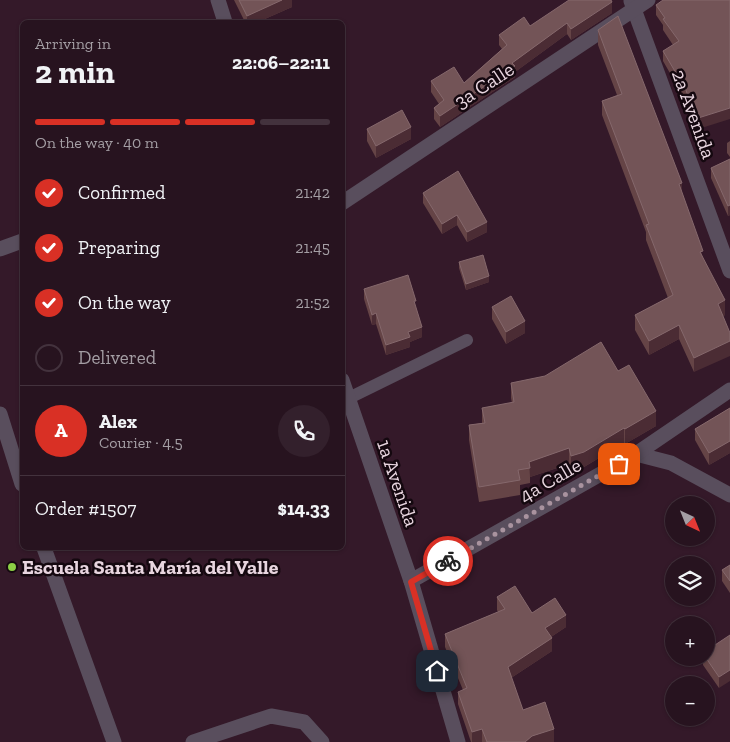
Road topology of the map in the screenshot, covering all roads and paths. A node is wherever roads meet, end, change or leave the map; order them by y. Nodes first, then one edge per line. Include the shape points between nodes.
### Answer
1 (218, 0) edge
2 (648, 0) edge
3 (632, 5) edge
4 (224, 20) edge
5 (345, 201) edge
6 (20, 242) edge
7 (0, 249) edge
8 (730, 271) edge
9 (467, 340) dead end
10 (345, 388) edge
11 (730, 390) edge
12 (349, 398) junction
13 (0, 414) edge
14 (636, 454) junction
15 (20, 478) edge
16 (730, 495) edge
17 (45, 550) edge
18 (411, 582) junction
19 (114, 742) edge
20 (193, 742) edge
21 (322, 742) edge
22 (458, 742) edge

1 - 4 street
2 - 3 street, 3a Calle
3 - 5 street, 3a Calle
3 - 8 street, 2a Avenida
6 - 7 street
9 - 12 lane
10 - 12 street, 1a Avenida
11 - 14 street, 4a Calle
12 - 18 street, 1a Avenida
13 - 15 street
14 - 16 street via 671,463
14 - 18 street, 4a Calle
17 - 19 street
18 - 22 street, 1a Avenida
20 - 21 street via 270,716 304,722

